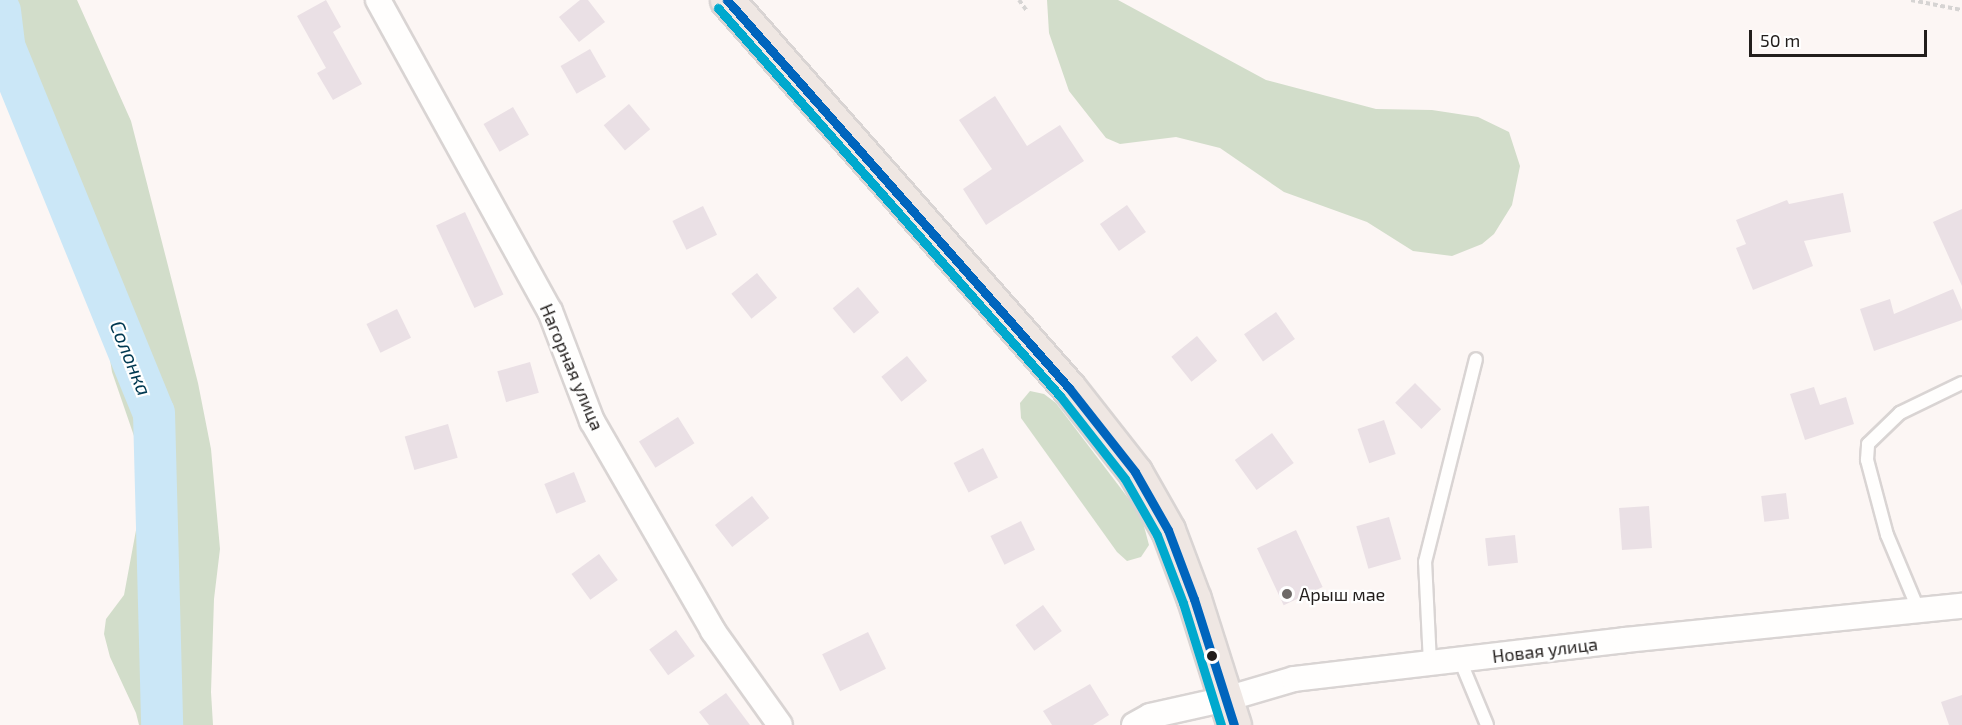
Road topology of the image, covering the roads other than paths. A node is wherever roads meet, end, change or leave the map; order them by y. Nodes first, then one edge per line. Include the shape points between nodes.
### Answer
1 (378, 0) edge
2 (727, 0) edge
3 (1476, 359) dead end
4 (1962, 383) edge
5 (1962, 606) edge
6 (1919, 611) junction
7 (1460, 660) junction
8 (1430, 663) junction
9 (1230, 712) edge
10 (780, 725) edge
11 (1134, 725) edge
12 (1487, 725) edge

1 - 10 street, Нагорная улица via 550,311 592,421 713,631
2 - 9 main road via 1069,388 1135,472 1168,530
3 - 8 lane via 1425,562
4 - 6 lane via 1900,413 1868,444 1867,460 1887,535
5 - 6 street, Новая улица
6 - 7 street, Новая улица
7 - 8 street, Новая улица
7 - 12 lane
8 - 9 street, Новая улица via 1294,679
9 - 11 street, Новая улица via 1150,716

